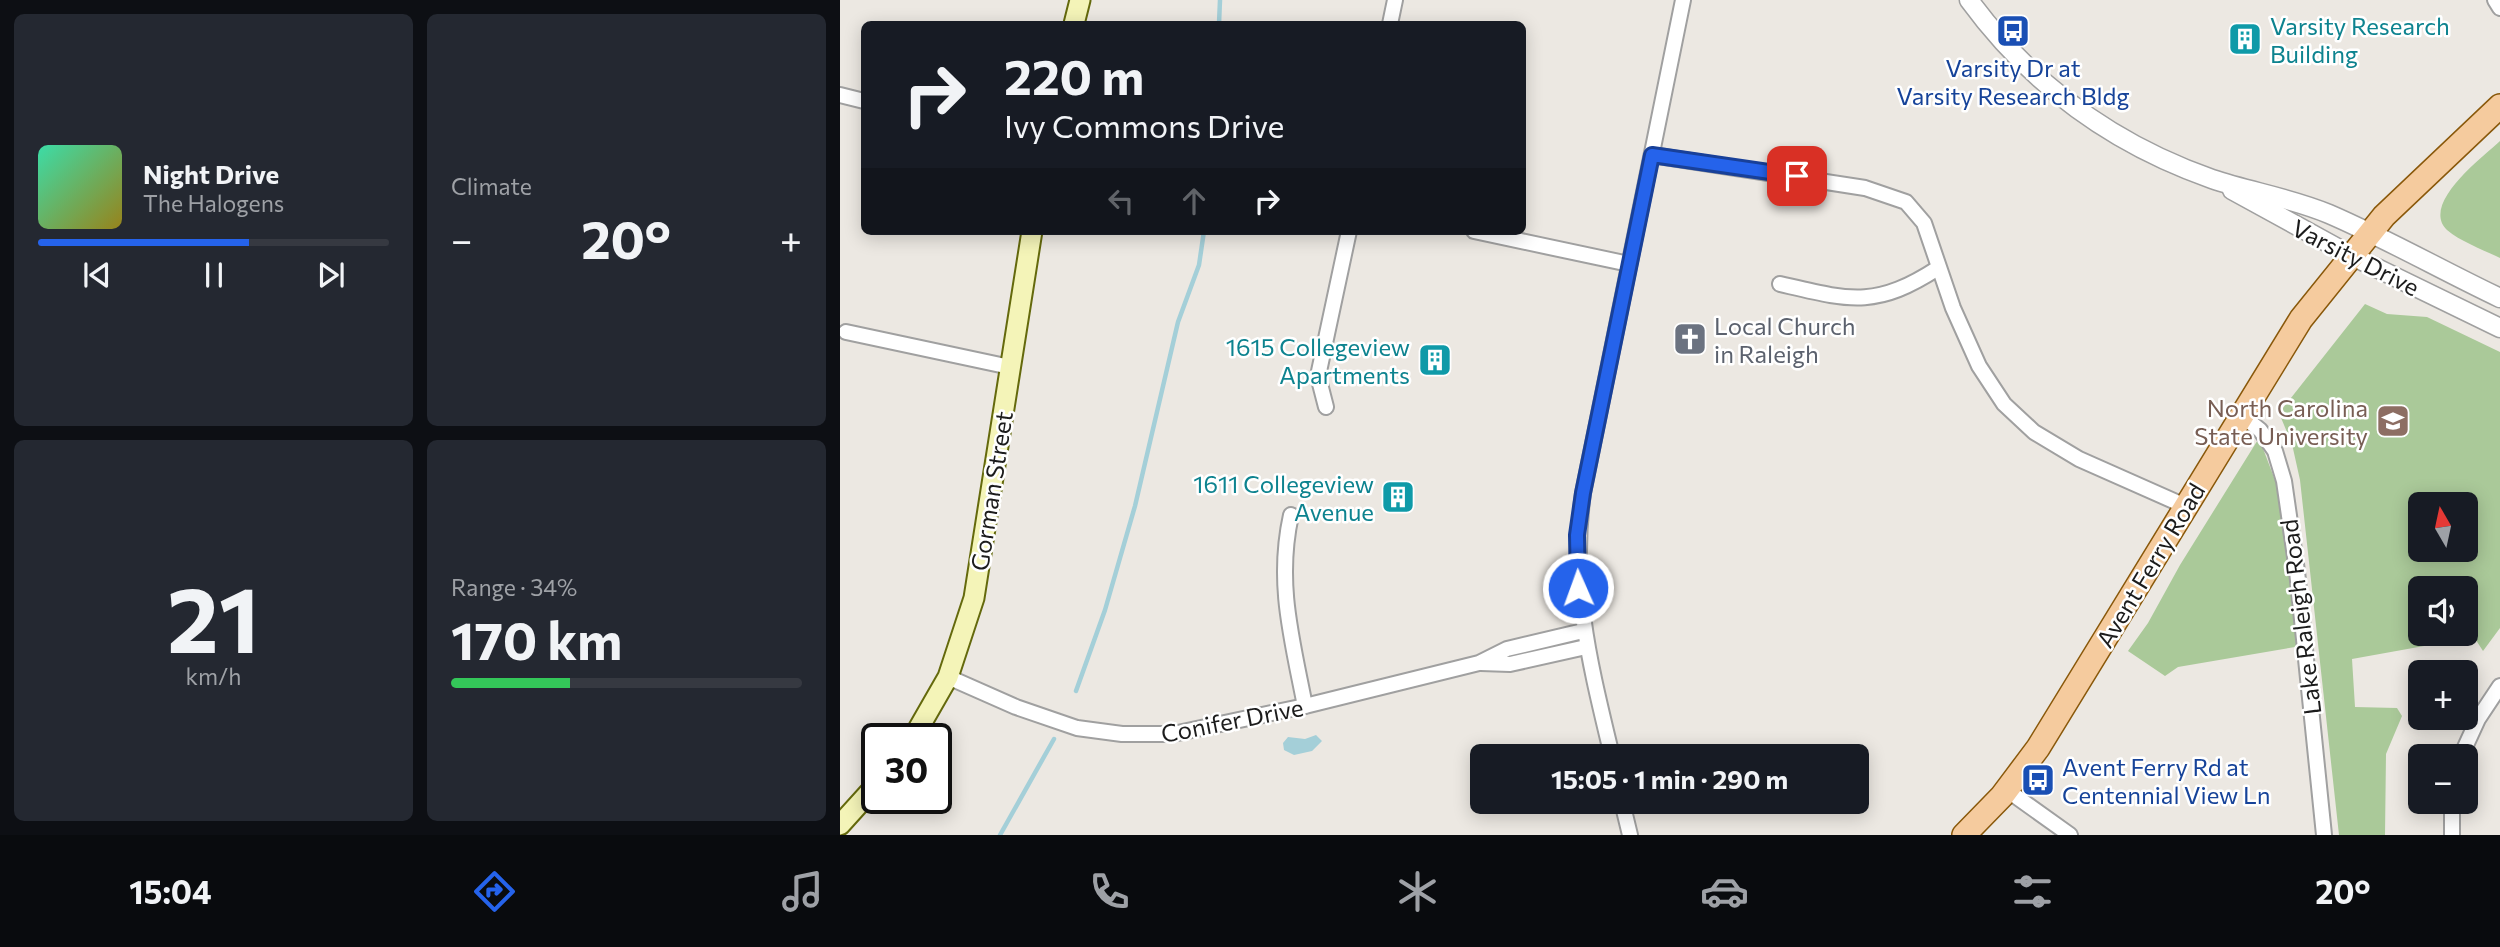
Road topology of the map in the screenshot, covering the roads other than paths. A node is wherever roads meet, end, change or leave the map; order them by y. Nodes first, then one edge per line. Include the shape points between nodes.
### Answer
1 (1080, 0) edge
2 (1395, 0) edge
3 (1683, 0) edge
4 (1969, 0) edge
5 (2495, 0) edge
6 (2500, 8) edge
7 (1075, 21) edge
8 (1391, 21) edge
9 (840, 95) edge
10 (861, 100) edge
11 (2500, 106) edge
12 (1652, 155) junction
13 (2214, 179) junction
14 (2369, 234) junction
15 (1031, 235) edge
16 (1348, 235) edge
17 (1493, 235) edge
18 (2350, 255) junction
19 (1629, 264) junction
20 (1938, 268) junction
21 (1780, 284) dead end
22 (2500, 298) edge
23 (2500, 328) edge
24 (846, 332) dead end
25 (1010, 367) junction
26 (1326, 407) dead end
27 (2240, 414) junction
28 (2185, 506) junction
29 (1290, 514) dead end
30 (1583, 631) junction
31 (1586, 647) junction
32 (1479, 663) junction
33 (948, 677) junction
34 (2500, 686) edge
35 (1305, 706) junction
36 (922, 723) edge
37 (1609, 744) edge
38 (2467, 744) edge
39 (2007, 790) junction
40 (861, 802) edge
41 (1625, 814) edge
42 (2452, 814) edge
43 (840, 825) edge
44 (1630, 835) edge
45 (1964, 835) edge
46 (2070, 835) edge
47 (2324, 835) edge
48 (2452, 835) edge

1 - 7 main road
2 - 8 street
3 - 12 street
4 - 13 street, Varsity Drive via 2015,57 2068,104 2127,142
5 - 6 street
9 - 10 street
11 - 14 main road, Avent Ferry Road
12 - 19 street
12 - 20 street via 1896,196 1924,223
13 - 14 street, Varsity Drive via 2279,196
13 - 18 street, Varsity Drive
14 - 18 main road, Avent Ferry Road
14 - 22 street, Varsity Drive
15 - 25 main road, Gorman Street
16 - 26 street via 1318,376
17 - 19 street
18 - 23 street, Varsity Drive
18 - 27 main road, Avent Ferry Road via 2301,319
19 - 30 street via 1577,535
20 - 21 street via 1897,291 1862,299
20 - 28 street via 1979,366 2015,416 2079,459
24 - 25 street
25 - 33 main road, Gorman Street via 974,598
27 - 28 main road, Avent Ferry Road
27 - 47 street, Lake Raleigh Road via 2260,430 2275,451 2284,481
28 - 39 main road, Avent Ferry Road via 2038,748
29 - 35 street via 1283,585
30 - 31 street
30 - 32 street, Conifer Drive via 1507,649
31 - 32 street, Conifer Drive via 1510,664
31 - 37 street
32 - 35 street, Conifer Drive
33 - 35 street, Conifer Drive via 1061,724 1122,734 1194,731
33 - 36 main road, Gorman Street
34 - 38 street
39 - 45 main road, Avent Ferry Road
39 - 46 street
40 - 43 main road
41 - 44 street
42 - 48 street

